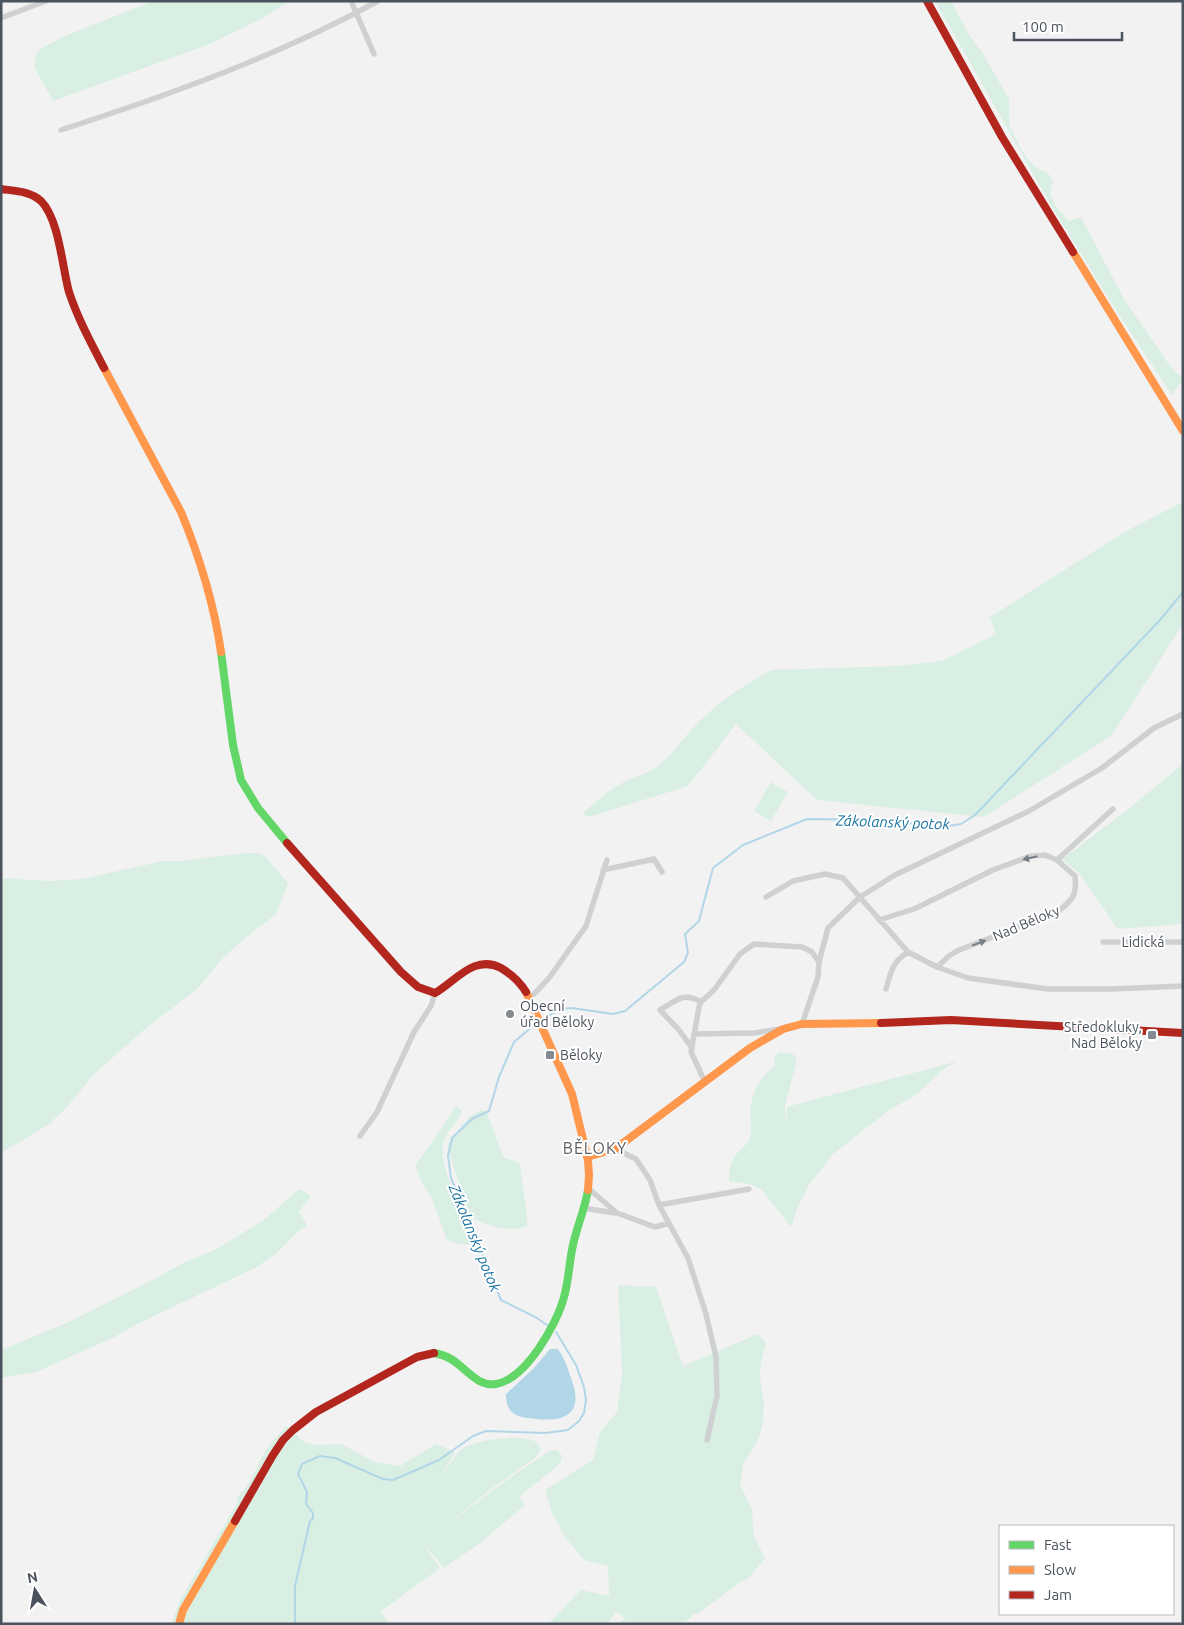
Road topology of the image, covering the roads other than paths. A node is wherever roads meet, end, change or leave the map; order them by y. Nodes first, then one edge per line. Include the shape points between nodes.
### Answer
1 (46, 1) edge
2 (350, 1) edge
3 (378, 1) edge
4 (927, 1) edge
5 (356, 13) junction
6 (1, 18) edge
7 (374, 54) dead end
8 (61, 130) dead end
9 (1, 189) edge
10 (1183, 431) edge
11 (1183, 714) edge
12 (1113, 809) dead end
13 (607, 860) dead end
14 (1057, 860) junction
15 (603, 870) junction
16 (662, 872) dead end
17 (766, 897) dead end
18 (860, 897) junction
19 (880, 920) junction
20 (1103, 942) dead end
21 (1183, 942) edge
22 (908, 952) junction
23 (819, 962) junction
24 (937, 967) junction
25 (1183, 986) edge
26 (886, 989) dead end
27 (435, 992) junction
28 (529, 998) junction
29 (701, 1002) junction
30 (802, 1024) junction
31 (783, 1029) junction
32 (1183, 1033) edge
33 (694, 1034) junction
34 (692, 1048) junction
35 (705, 1082) junction
36 (360, 1136) dead end
37 (616, 1148) junction
38 (587, 1157) junction
39 (588, 1188) junction
40 (749, 1189) dead end
41 (659, 1205) junction
42 (583, 1208) junction
43 (617, 1213) junction
44 (669, 1223) junction
45 (707, 1440) dead end
46 (179, 1624) edge

1 - 6 street
2 - 5 street
3 - 5 street
4 - 10 street via 1002,137
5 - 7 street
5 - 8 street via 254,61 144,103
9 - 27 street via 26,192 37,198 53,221 69,291 82,327 194,542 216,622 241,780 278,833 401,972 418,987
11 - 18 street via 1154,728 1102,768 1029,811 895,875
12 - 14 street
13 - 15 street
14 -> 19 street via 1045,855 1030,856 993,870 914,909
24 -> 14 street, Nad Běloky via 957,952 1059,911 1072,900 1076,889 1075,876
15 - 16 street via 654,859
15 - 28 street via 586,926 549,978
17 - 18 street via 793,881 825,874 843,878
18 - 19 street
18 - 23 street via 828,928
19 - 22 street
20 - 21 street, Lidická
22 - 24 street
22 - 26 street via 892,966
23 - 29 street via 812,952 802,947 754,944 740,954 714,990
23 - 30 street via 818,977
24 - 25 street via 968,978 1048,989
27 - 28 street via 474,965 486,963 519,981
27 - 36 street via 377,1112
28 - 38 street via 572,1093
29 - 33 street
29 - 34 street via 685,996 660,1010
30 - 31 street
30 - 32 street via 951,1020
31 - 33 street
31 - 35 street via 750,1048
33 - 34 street
34 - 35 street
35 - 37 street
37 - 38 street
37 - 41 street via 636,1159 650,1180
38 - 39 street
39 - 42 street
39 - 43 street
40 - 41 street
41 - 44 street
42 - 43 street
42 - 46 street via 572,1245 564,1297 552,1326 521,1370 508,1380 489,1385 479,1382 445,1355 430,1353 316,1412 293,1430 273,1455 183,1610
43 - 44 street via 655,1227
44 - 45 street via 688,1258 716,1358 717,1396

